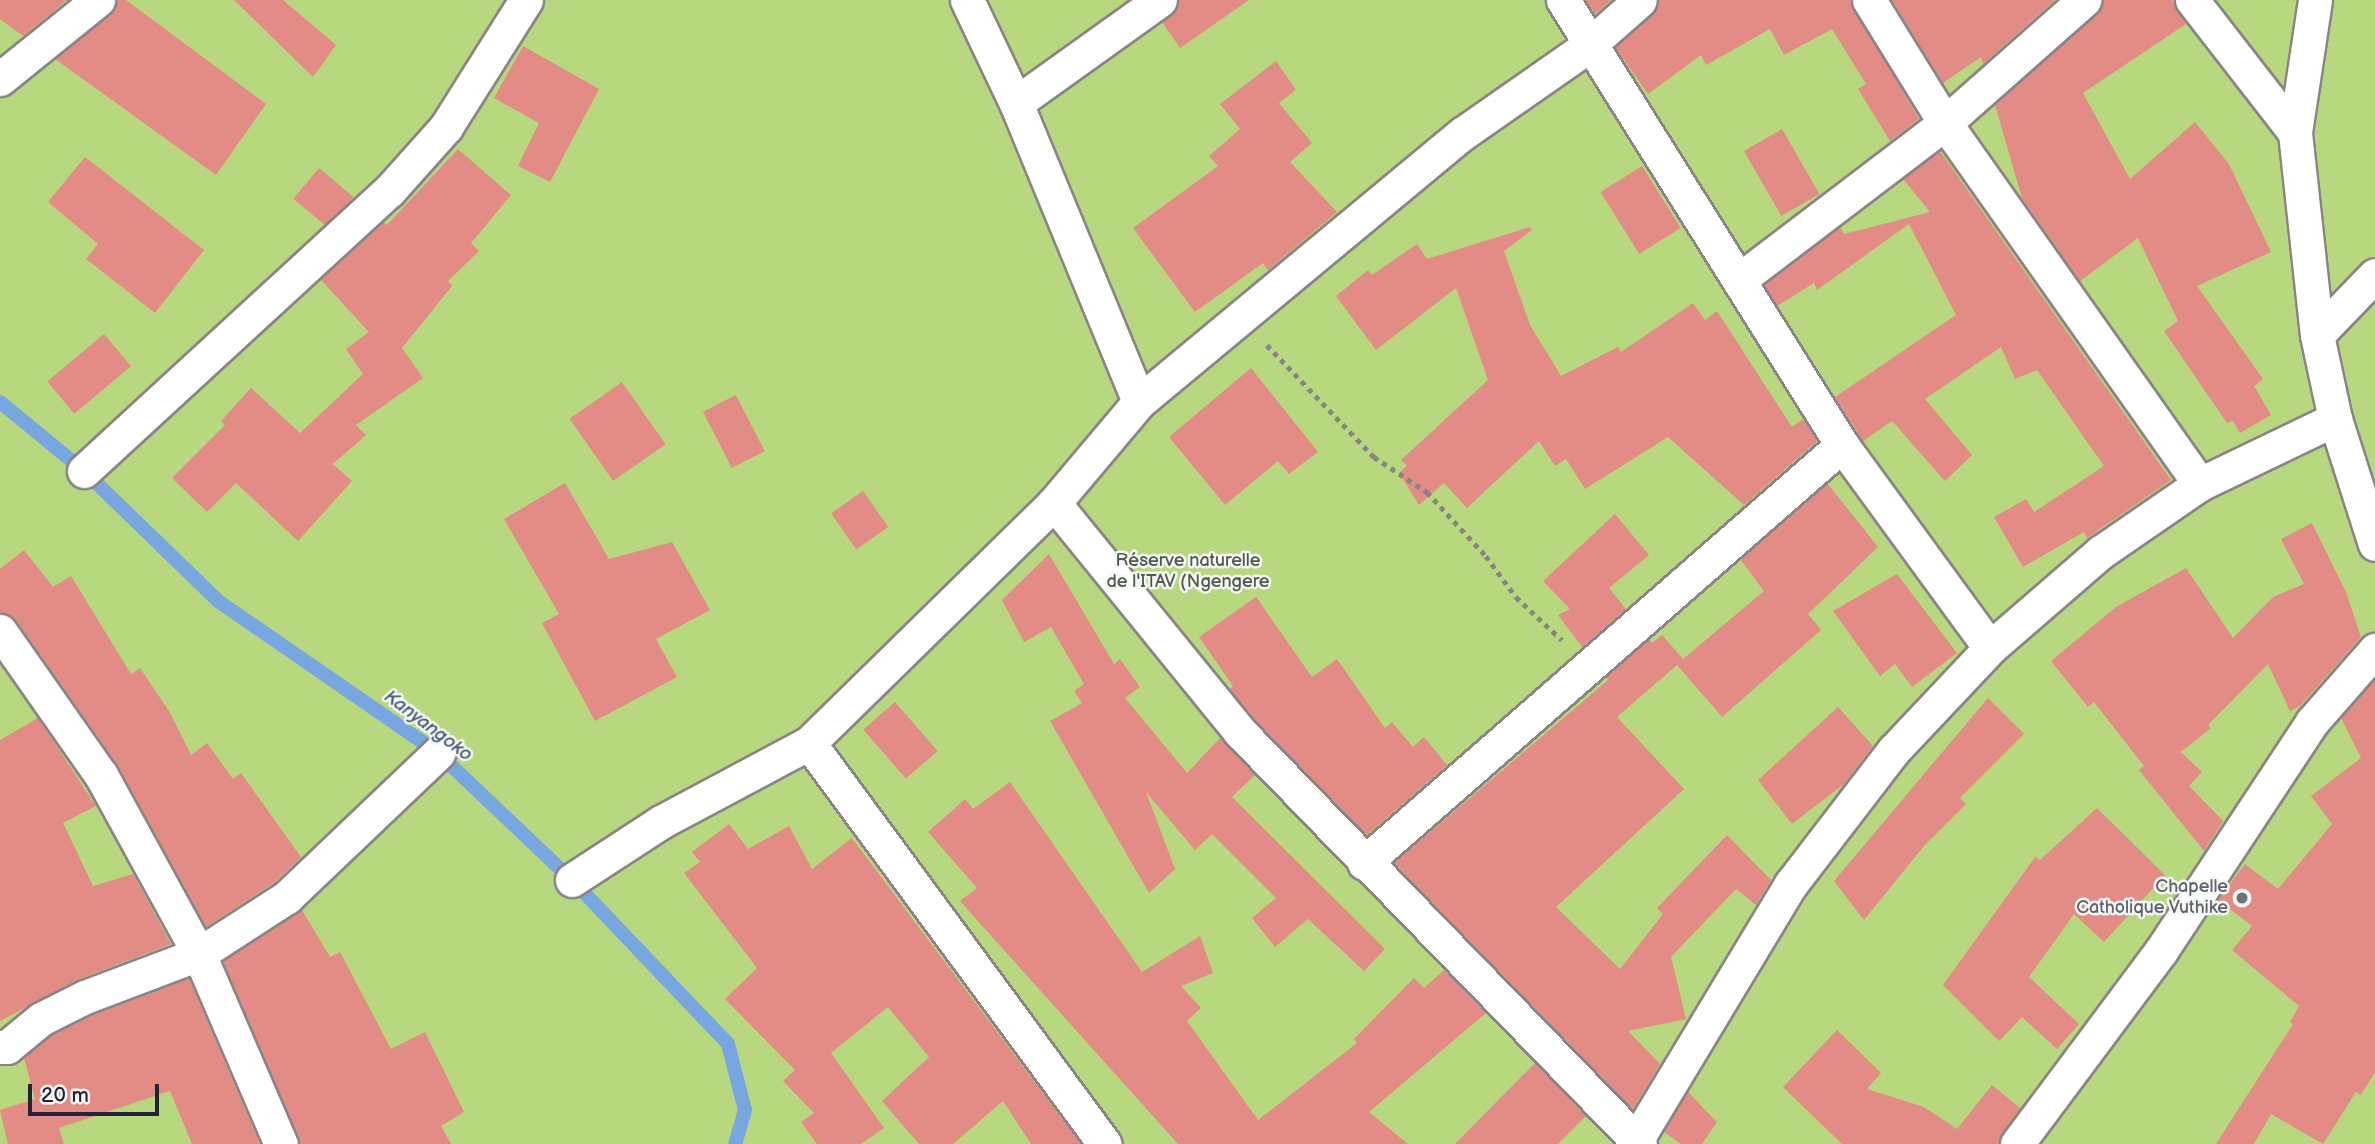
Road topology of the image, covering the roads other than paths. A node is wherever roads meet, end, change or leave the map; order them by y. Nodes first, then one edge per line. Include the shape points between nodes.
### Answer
1 (98, 0) edge
2 (526, 0) edge
3 (967, 0) edge
4 (1160, 0) edge
5 (1563, 0) edge
6 (1640, 0) edge
7 (1869, 0) edge
8 (2084, 0) edge
9 (2193, 0) edge
10 (2315, 0) edge
11 (1588, 46) junction
12 (0, 79) edge
13 (1016, 103) junction
14 (1945, 123) junction
15 (2295, 132) junction
16 (2375, 275) edge
17 (1739, 280) junction
18 (2317, 335) junction
19 (1139, 402) junction
20 (2335, 419) junction
21 (1842, 445) junction
22 (83, 471) dead end
23 (2200, 484) junction
24 (1054, 503) junction
25 (2375, 544) edge
26 (0, 631) edge
27 (1990, 648) junction
28 (2375, 650) edge
29 (808, 743) junction
30 (438, 753) dead end
31 (1364, 863) junction
32 (572, 880) dead end
33 (199, 954) junction
34 (0, 1047) edge
35 (1637, 1143) edge
36 (281, 1144) edge
37 (1105, 1144) edge
38 (2017, 1144) edge

1 - 12 street
2 - 22 street via 446,127 389,191
3 - 13 street
4 - 13 street
5 - 11 street
6 - 11 street
7 - 14 street
8 - 14 street
9 - 15 street
10 - 15 street
11 - 17 street
11 - 19 street via 1462,134
13 - 19 street
14 - 17 street
14 - 23 street
15 - 18 street
16 - 18 street
17 - 21 street
18 - 20 street
19 - 24 street
20 - 23 street
20 - 25 street
21 - 27 street
21 - 31 street
23 - 27 street via 2101,552
24 - 29 street
24 - 31 street via 1240,732
26 - 33 street via 102,775
27 - 35 street via 1894,750 1791,884
28 - 38 street via 2312,722 2161,951
29 - 32 street via 661,822
29 - 37 street
30 - 33 street via 286,897
31 - 35 street
33 - 34 street via 85,997 41,1019 7,1047
33 - 36 street

